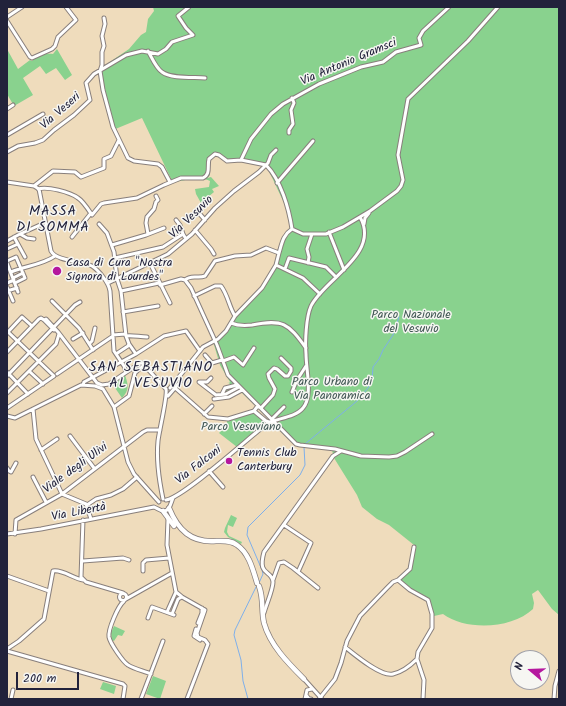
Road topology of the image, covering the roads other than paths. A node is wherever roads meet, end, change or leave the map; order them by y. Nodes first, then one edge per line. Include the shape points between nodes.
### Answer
1 (22, 7) edge
2 (66, 7) edge
3 (190, 7) edge
4 (441, 7) edge
5 (449, 7) edge
6 (498, 7) edge
7 (443, 12) junction
8 (7, 17) edge
9 (104, 18) dead end
10 (7, 21) edge
11 (148, 51) junction
12 (100, 71) junction
13 (205, 78) dead end
14 (292, 98) junction
15 (13, 105) dead end
16 (7, 109) edge
17 (43, 114) dead end
18 (289, 133) dead end
19 (7, 135) edge
20 (119, 140) junction
21 (312, 141) dead end
22 (276, 150) dead end
23 (7, 152) edge
24 (241, 160) junction
25 (258, 163) junction
26 (266, 165) junction
27 (260, 171) junction
28 (7, 182) edge
29 (170, 182) junction
30 (277, 183) junction
31 (34, 186) junction
32 (38, 189) junction
33 (156, 196) dead end
34 (370, 211) junction
35 (198, 212) dead end
36 (91, 214) junction
37 (360, 218) junction
38 (45, 220) junction
39 (176, 220) dead end
40 (205, 220) junction
41 (100, 224) dead end
42 (363, 225) junction
43 (40, 226) junction
44 (164, 228) dead end
45 (292, 229) junction
46 (47, 230) junction
47 (195, 230) junction
48 (329, 232) junction
49 (20, 234) junction
50 (148, 234) junction
51 (183, 234) junction
52 (312, 234) junction
53 (14, 237) junction
54 (72, 237) dead end
55 (186, 238) junction
56 (34, 239) dead end
57 (7, 241) edge
58 (18, 244) junction
59 (112, 245) junction
60 (7, 249) edge
61 (24, 253) junction
62 (279, 253) junction
63 (214, 254) dead end
64 (55, 256) junction
65 (16, 257) junction
66 (25, 258) dead end
67 (115, 258) junction
68 (7, 262) edge
69 (150, 263) junction
70 (308, 263) junction
71 (276, 265) junction
72 (8, 268) edge
73 (20, 268) junction
74 (285, 269) junction
75 (344, 270) junction
76 (23, 273) junction
77 (7, 276) edge
78 (13, 277) junction
79 (336, 277) junction
80 (117, 279) junction
81 (185, 280) junction
82 (7, 283) edge
83 (108, 283) junction
84 (160, 284) junction
85 (7, 287) edge
86 (17, 288) junction
87 (8, 291) edge
88 (121, 291) junction
89 (18, 292) dead end
90 (320, 294) junction
91 (194, 296) junction
92 (13, 301) dead end
93 (52, 301) dead end
94 (80, 302) dead end
95 (170, 303) dead end
96 (158, 306) dead end
97 (123, 312) junction
98 (66, 315) junction
99 (235, 316) junction
100 (231, 323) junction
101 (32, 326) junction
102 (54, 328) junction
103 (95, 328) dead end
104 (7, 332) edge
105 (94, 332) junction
106 (83, 333) junction
107 (59, 334) junction
108 (125, 335) junction
109 (113, 336) junction
110 (147, 337) dead end
111 (86, 338) junction
112 (73, 340) dead end
113 (215, 341) junction
114 (18, 342) junction
115 (90, 343) junction
116 (56, 344) junction
117 (67, 344) junction
118 (129, 344) junction
119 (254, 348) dead end
120 (306, 348) junction
121 (94, 350) junction
122 (200, 351) junction
123 (7, 352) edge
124 (30, 353) junction
125 (116, 354) junction
126 (136, 354) junction
127 (205, 355) dead end
128 (281, 358) dead end
129 (79, 359) junction
130 (222, 361) junction
131 (38, 362) junction
132 (122, 362) junction
133 (144, 365) junction
134 (306, 366) junction
135 (130, 369) junction
136 (29, 371) junction
137 (126, 372) junction
138 (8, 374) edge
139 (56, 375) junction
140 (179, 377) junction
141 (93, 378) junction
142 (211, 378) dead end
143 (17, 382) junction
144 (207, 382) junction
145 (226, 382) dead end
146 (43, 384) junction
147 (96, 384) junction
148 (109, 384) junction
149 (82, 385) junction
150 (230, 386) junction
151 (103, 388) junction
152 (168, 388) junction
153 (174, 388) junction
154 (239, 388) junction
155 (210, 390) junction
156 (292, 392) dead end
157 (7, 393) edge
158 (28, 394) junction
159 (222, 394) junction
160 (167, 397) junction
161 (214, 399) dead end
162 (212, 406) dead end
163 (114, 407) junction
164 (260, 407) junction
165 (284, 407) dead end
166 (7, 408) edge
167 (33, 409) junction
168 (254, 411) junction
169 (266, 413) junction
170 (204, 414) junction
171 (7, 416) edge
172 (260, 416) junction
173 (263, 419) junction
174 (273, 419) junction
175 (269, 422) junction
176 (278, 425) junction
177 (160, 430) junction
178 (432, 434) dead end
179 (70, 436) dead end
180 (57, 439) dead end
181 (124, 446) junction
182 (335, 449) junction
183 (41, 450) junction
184 (341, 451) junction
185 (333, 456) junction
186 (16, 463) dead end
187 (7, 468) edge
188 (94, 468) junction
189 (209, 471) junction
190 (33, 477) dead end
191 (137, 477) junction
192 (223, 487) dead end
193 (62, 494) junction
194 (173, 498) junction
195 (164, 499) junction
196 (46, 502) junction
197 (158, 503) junction
198 (86, 506) junction
199 (154, 507) junction
200 (169, 507) junction
201 (161, 510) junction
202 (168, 518) junction
203 (91, 519) junction
204 (83, 520) junction
205 (284, 525) junction
206 (174, 526) junction
207 (167, 532) junction
208 (7, 534) edge
209 (15, 534) junction
210 (414, 547) dead end
211 (245, 553) junction
212 (169, 558) junction
213 (130, 560) dead end
214 (83, 561) junction
215 (143, 571) dead end
216 (298, 572) junction
217 (172, 573) junction
218 (7, 576) edge
219 (83, 580) junction
220 (273, 580) junction
221 (398, 580) junction
222 (318, 588) dead end
223 (49, 591) junction
224 (115, 591) junction
225 (176, 592) junction
226 (124, 594) junction
227 (133, 596) junction
228 (182, 597) junction
229 (123, 599) junction
230 (173, 600) junction
231 (176, 602) junction
232 (167, 612) junction
233 (263, 615) junction
234 (148, 618) dead end
235 (163, 641) dead end
236 (345, 647) junction
237 (7, 650) edge
238 (418, 659) junction
239 (559, 671) edge
240 (151, 674) junction
241 (304, 679) junction
242 (312, 689) junction
243 (14, 690) dead end
244 (306, 693) junction
245 (316, 693) junction
246 (320, 698) edge
247 (11, 699) edge
248 (122, 699) edge
249 (142, 699) edge
250 (187, 699) edge
251 (305, 699) edge
252 (312, 699) edge
253 (423, 699) edge
254 (554, 699) edge

1 - 8 street
2 - 10 street via 76,20 58,37 55,46 32,58
3 - 11 street, Via Veseri via 178,16 193,35 172,42 158,54
4 - 7 street
5 - 7 street, Via Antonio Gramsci
6 - 34 street via 468,41 408,100 398,155 403,180 401,186
7 - 14 street, Via Antonio Gramsci via 420,36 421,45 396,52 383,62 361,67
9 - 12 street via 104,46
11 - 12 street, Via Veseri via 126,55
11 - 13 street via 160,71 169,76
12 - 20 street via 113,127
12 - 23 street, Via Veseri via 86,83 90,100 74,115 41,141 18,146
14 - 18 street via 293,124
14 - 24 street, Via Antonio Gramsci via 271,114 251,139
15 - 16 street
17 - 19 street
20 - 29 street via 128,158 158,164
20 - 31 street via 111,156 104,159 104,168 81,177 75,172 53,171
21 - 30 street
22 - 26 street, Via Vesuvio
24 - 25 street
24 - 29 street via 227,161 215,154 209,159 206,177
25 - 26 street
25 - 27 street
26 - 27 street, Via Vesuvio
26 - 30 street
27 - 40 street, Via Vesuvio via 234,191
28 - 31 street
29 - 36 street via 141,197 104,203
30 - 45 street via 287,203
31 - 32 street
32 - 36 street via 56,190 79,198
32 - 38 street
33 - 50 street via 158,200 155,208 147,220
34 - 37 street
34 - 42 street
35 - 40 street
36 - 54 street
37 - 42 street
37 - 48 street
38 - 43 street
38 - 46 street
39 - 51 street
40 - 47 street, Via Vesuvio
41 - 59 street via 108,233
42 - 75 street via 363,244
43 - 46 street
43 - 49 street
44 - 50 street
45 - 52 street via 303,234
45 - 62 street via 283,239
46 - 64 street via 51,251
47 - 55 street, Via Vesuvio
47 - 63 street
48 - 52 street
48 - 75 street
49 - 53 street
49 - 56 street
50 - 59 street
51 - 55 street
51 - 67 street via 163,247
52 - 70 street via 307,249 310,257
53 - 57 street
53 - 58 street
55 - 69 street, Via Vesuvio via 168,254
58 - 60 street
58 - 61 street
59 - 67 street
61 - 65 street
61 - 66 street
62 - 71 street
62 - 81 street via 266,248 251,255 218,260 205,276 191,276
64 - 73 street via 38,264
64 - 83 street via 93,267
65 - 68 street
65 - 73 street
67 - 80 street
68 - 72 street
69 - 80 street, Via Vesuvio
69 - 84 street
70 - 74 street via 289,258
70 - 79 street via 326,267
71 - 74 street
71 - 99 street via 262,288
72 - 78 street
73 - 76 street
73 - 78 street
74 - 90 street via 303,278
75 - 79 street
76 - 78 street
76 - 78 street via 25,279
77 - 78 street
78 - 82 street
78 - 86 street
79 - 90 street
80 - 83 street, Via Vesuvio
80 - 88 street
81 - 84 street
81 - 91 street
83 - 109 street
84 - 88 street
84 - 95 street
85 - 87 street
86 - 87 street
86 - 89 street
87 - 92 street
88 - 97 street
90 - 120 street via 309,310
91 - 99 street via 215,286 221,286
91 - 113 street
93 - 98 street
94 - 98 street
96 - 97 street
97 - 108 street
98 - 102 street
98 - 106 street
99 - 100 street
100 - 113 street
100 - 120 street via 242,326 264,322 282,323 295,333
101 - 102 street via 41,318
101 - 104 street via 22,317
101 - 114 street
102 - 107 street
102 - 124 street
103 - 105 street
104 - 114 street
105 - 111 street
105 - 115 street
106 - 111 street
106 - 112 street
107 - 116 street
107 - 117 street
108 - 109 street
108 - 110 street
108 - 118 street
109 - 121 street
109 - 125 street
111 - 115 street
113 - 122 street
113 - 130 street
114 - 123 street
114 - 124 street
115 - 121 street
116 - 117 street
116 - 131 street
117 - 129 street
118 - 125 street
118 - 126 street
119 - 130 street via 243,365 234,357
120 - 134 street
121 - 129 street
122 - 126 street via 186,331 164,336
122 - 140 street
124 - 131 street
124 - 138 street
125 - 132 street
126 - 132 street
127 - 130 street via 212,362
128 - 164 street via 292,371 285,376 277,369 271,370 268,374 275,389 273,395
129 - 139 street
129 - 141 street
130 - 154 street via 228,375
131 - 136 street
131 - 139 street
132 - 135 street
132 - 137 street
132 - 141 street
133 - 135 street via 141,363
133 - 152 street
133 - 163 street via 135,374 129,396
134 - 156 street
134 - 174 street via 308,397 305,405 296,413
135 - 137 street
136 - 143 street
136 - 146 street
137 - 148 street
138 - 143 street
139 - 146 street
140 - 152 street
140 - 153 street via 180,381
141 - 147 street
141 - 149 street
142 - 144 street
143 - 157 street
143 - 158 street
144 - 155 street
144 - 155 street via 199,382
145 - 150 street
146 - 158 street
147 - 148 street
147 - 149 street
147 - 151 street
148 - 151 street
149 - 167 street
150 - 154 street
150 - 159 street via 225,388
151 - 163 street
152 - 153 street
152 - 160 street
153 - 160 street
153 - 170 street
154 - 159 street
154 - 161 street via 229,397
154 - 164 street
155 - 159 street via 216,395
158 - 166 street
160 - 177 street
162 - 170 street
163 - 181 street
164 - 168 street via 256,407
164 - 169 street
165 - 174 street
167 - 171 street via 16,418
167 - 183 street via 34,431
168 - 170 street via 228,419 208,417
168 - 172 street
169 - 172 street
169 - 173 street
169 - 174 street
172 - 173 street
173 - 175 street
174 - 175 street, Via Falconi
174 - 176 street
175 - 176 street
175 - 189 street, Via Falconi
176 - 182 street via 296,444
177 - 181 street, Viale degli Ulivi via 146,431
177 - 195 street via 158,473
178 - 184 street via 398,456 365,457
179 - 188 street
180 - 183 street
181 - 188 street, Viale degli Ulivi
181 - 191 street via 128,462
182 - 184 street
182 - 185 street
183 - 193 street
184 - 185 street
185 - 205 street
186 - 187 street via 10,472
188 - 193 street, Viale degli Ulivi
189 - 192 street
189 - 194 street, Via Falconi
190 - 196 street
191 - 197 street
191 - 198 street via 123,489 96,499
193 - 196 street, Viale degli Ulivi
193 - 198 street
194 - 195 street, Via Falconi
194 - 200 street, Via Falconi
195 - 197 street, Via Falconi
195 - 200 street
196 - 209 street, Viale degli Ulivi via 16,520
197 - 199 street, Via Libertà
197 - 201 street
198 - 203 street
199 - 201 street
199 - 203 street, Via Libertà
200 - 201 street via 166,511
200 - 211 main road via 177,526 188,535 207,541 229,541 238,545
201 - 202 main road
202 - 206 main road
202 - 207 street
203 - 204 street, Via Libertà
204 - 209 street, Via Libertà
204 - 214 street
205 - 216 street via 311,543
205 - 220 street via 264,552 261,563
206 - 207 street
206 - 211 main road via 193,541 229,544
207 - 212 street
208 - 209 street, Via Libertà
210 - 221 street via 410,569
211 - 233 main road via 263,599
212 - 215 street via 146,560 143,563
212 - 217 street
213 - 214 street via 123,558
214 - 219 street
216 - 220 street via 281,562
216 - 222 street
217 - 225 street
217 - 227 street
218 - 223 street
219 - 223 street via 55,570
219 - 224 street
220 - 233 street
221 - 236 street via 364,610
221 - 238 street via 428,600 432,614 432,628 418,652
223 - 237 street via 44,619
224 - 226 street
224 - 229 street
225 - 228 street
225 - 230 street
226 - 227 street
226 - 229 street
226 - 229 street
227 - 229 street
228 - 231 street
228 - 250 street via 205,610 197,635 208,644
229 - 240 street via 109,632 109,638 126,664
230 - 231 street
230 - 232 street
231 - 232 street via 173,614
232 - 234 street via 152,607
233 - 241 main road via 279,652
235 - 240 street
236 - 238 street via 365,662 388,674 402,670
236 - 246 street via 335,678
237 - 248 street via 123,684 125,686
238 - 253 street via 424,680
239 - 254 street
240 - 249 street
241 - 242 street
241 - 244 street
242 - 244 street via 308,689
242 - 245 street
243 - 247 street
244 - 251 street
244 - 252 street via 307,697
245 - 246 street
245 - 252 street

